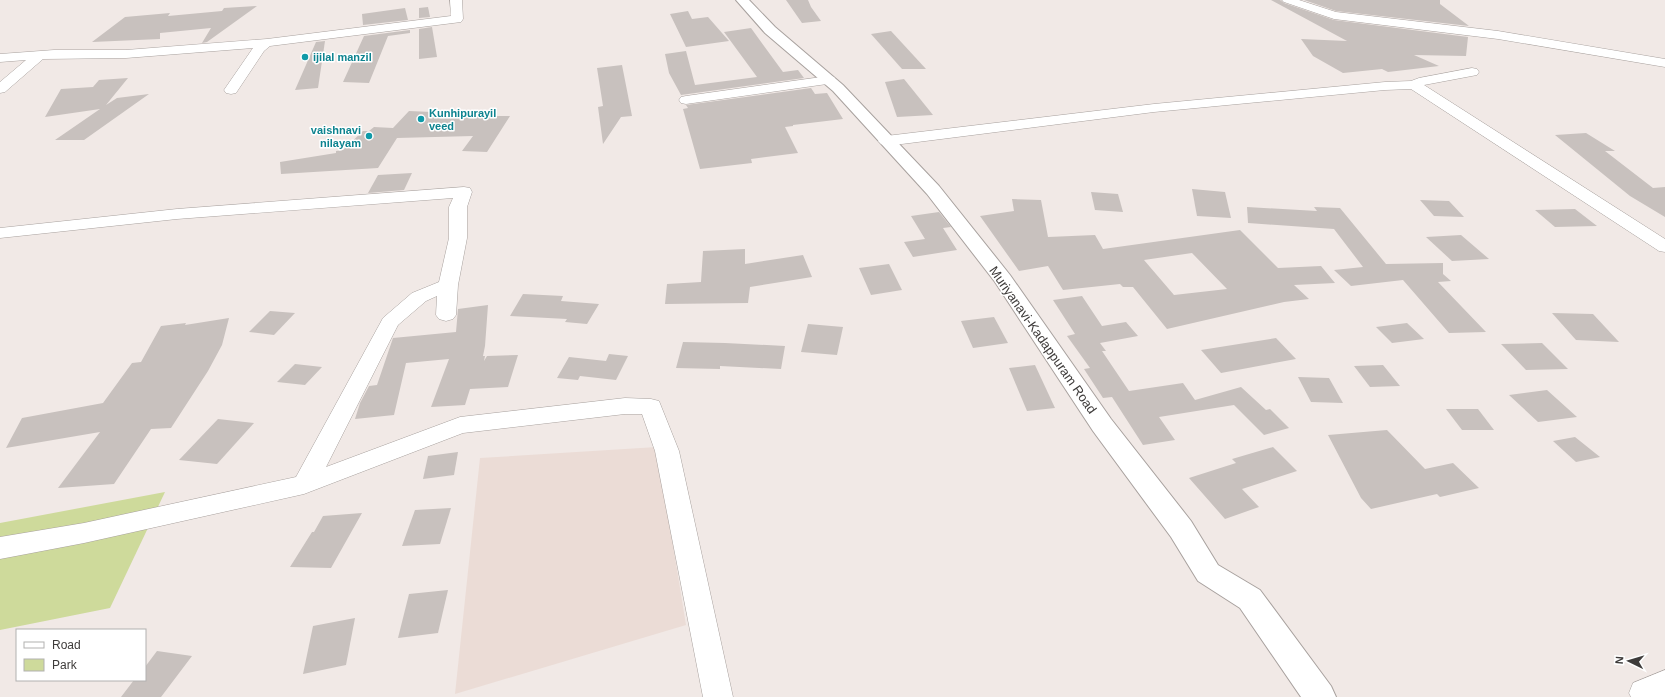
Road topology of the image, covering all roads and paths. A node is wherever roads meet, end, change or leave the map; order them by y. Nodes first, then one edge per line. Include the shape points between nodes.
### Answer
1 (456, 0) edge
2 (742, 0) edge
3 (1288, 0) edge
4 (267, 43) junction
5 (38, 56) junction
6 (0, 58) edge
7 (1665, 63) edge
8 (1472, 72) dead end
9 (830, 80) junction
10 (1414, 85) junction
11 (0, 89) edge
12 (231, 90) dead end
13 (686, 100) dead end
14 (886, 141) junction
15 (0, 233) edge
16 (1665, 247) edge
17 (448, 285) junction
18 (446, 315) dead end
19 (304, 484) junction
20 (0, 548) edge
21 (1665, 684) edge
22 (718, 697) edge
23 (1320, 697) edge
24 (1648, 697) edge

1 - 4 street via 457,19
2 - 9 street, Muriyanavi-Kadappuram Road via 770,30
3 - 7 street via 1334,15 1498,35
4 - 5 street via 126,54
4 - 12 street via 259,48
5 - 6 street
5 - 11 street
8 - 10 street
9 - 13 street
9 - 14 street, Muriyanavi-Kadappuram Road
10 - 14 street via 1154,108
10 - 16 street
14 - 23 street, Muriyanavi-Kadappuram Road via 933,190 1003,279 1102,425 1181,529 1208,573 1250,599
15 - 17 street via 177,214 464,192 458,207 458,238
17 - 18 street
17 - 19 street via 419,297 390,322
19 - 20 street via 84,533
19 - 22 street via 460,425 625,406 651,407 667,451
21 - 24 street via 1644,693

